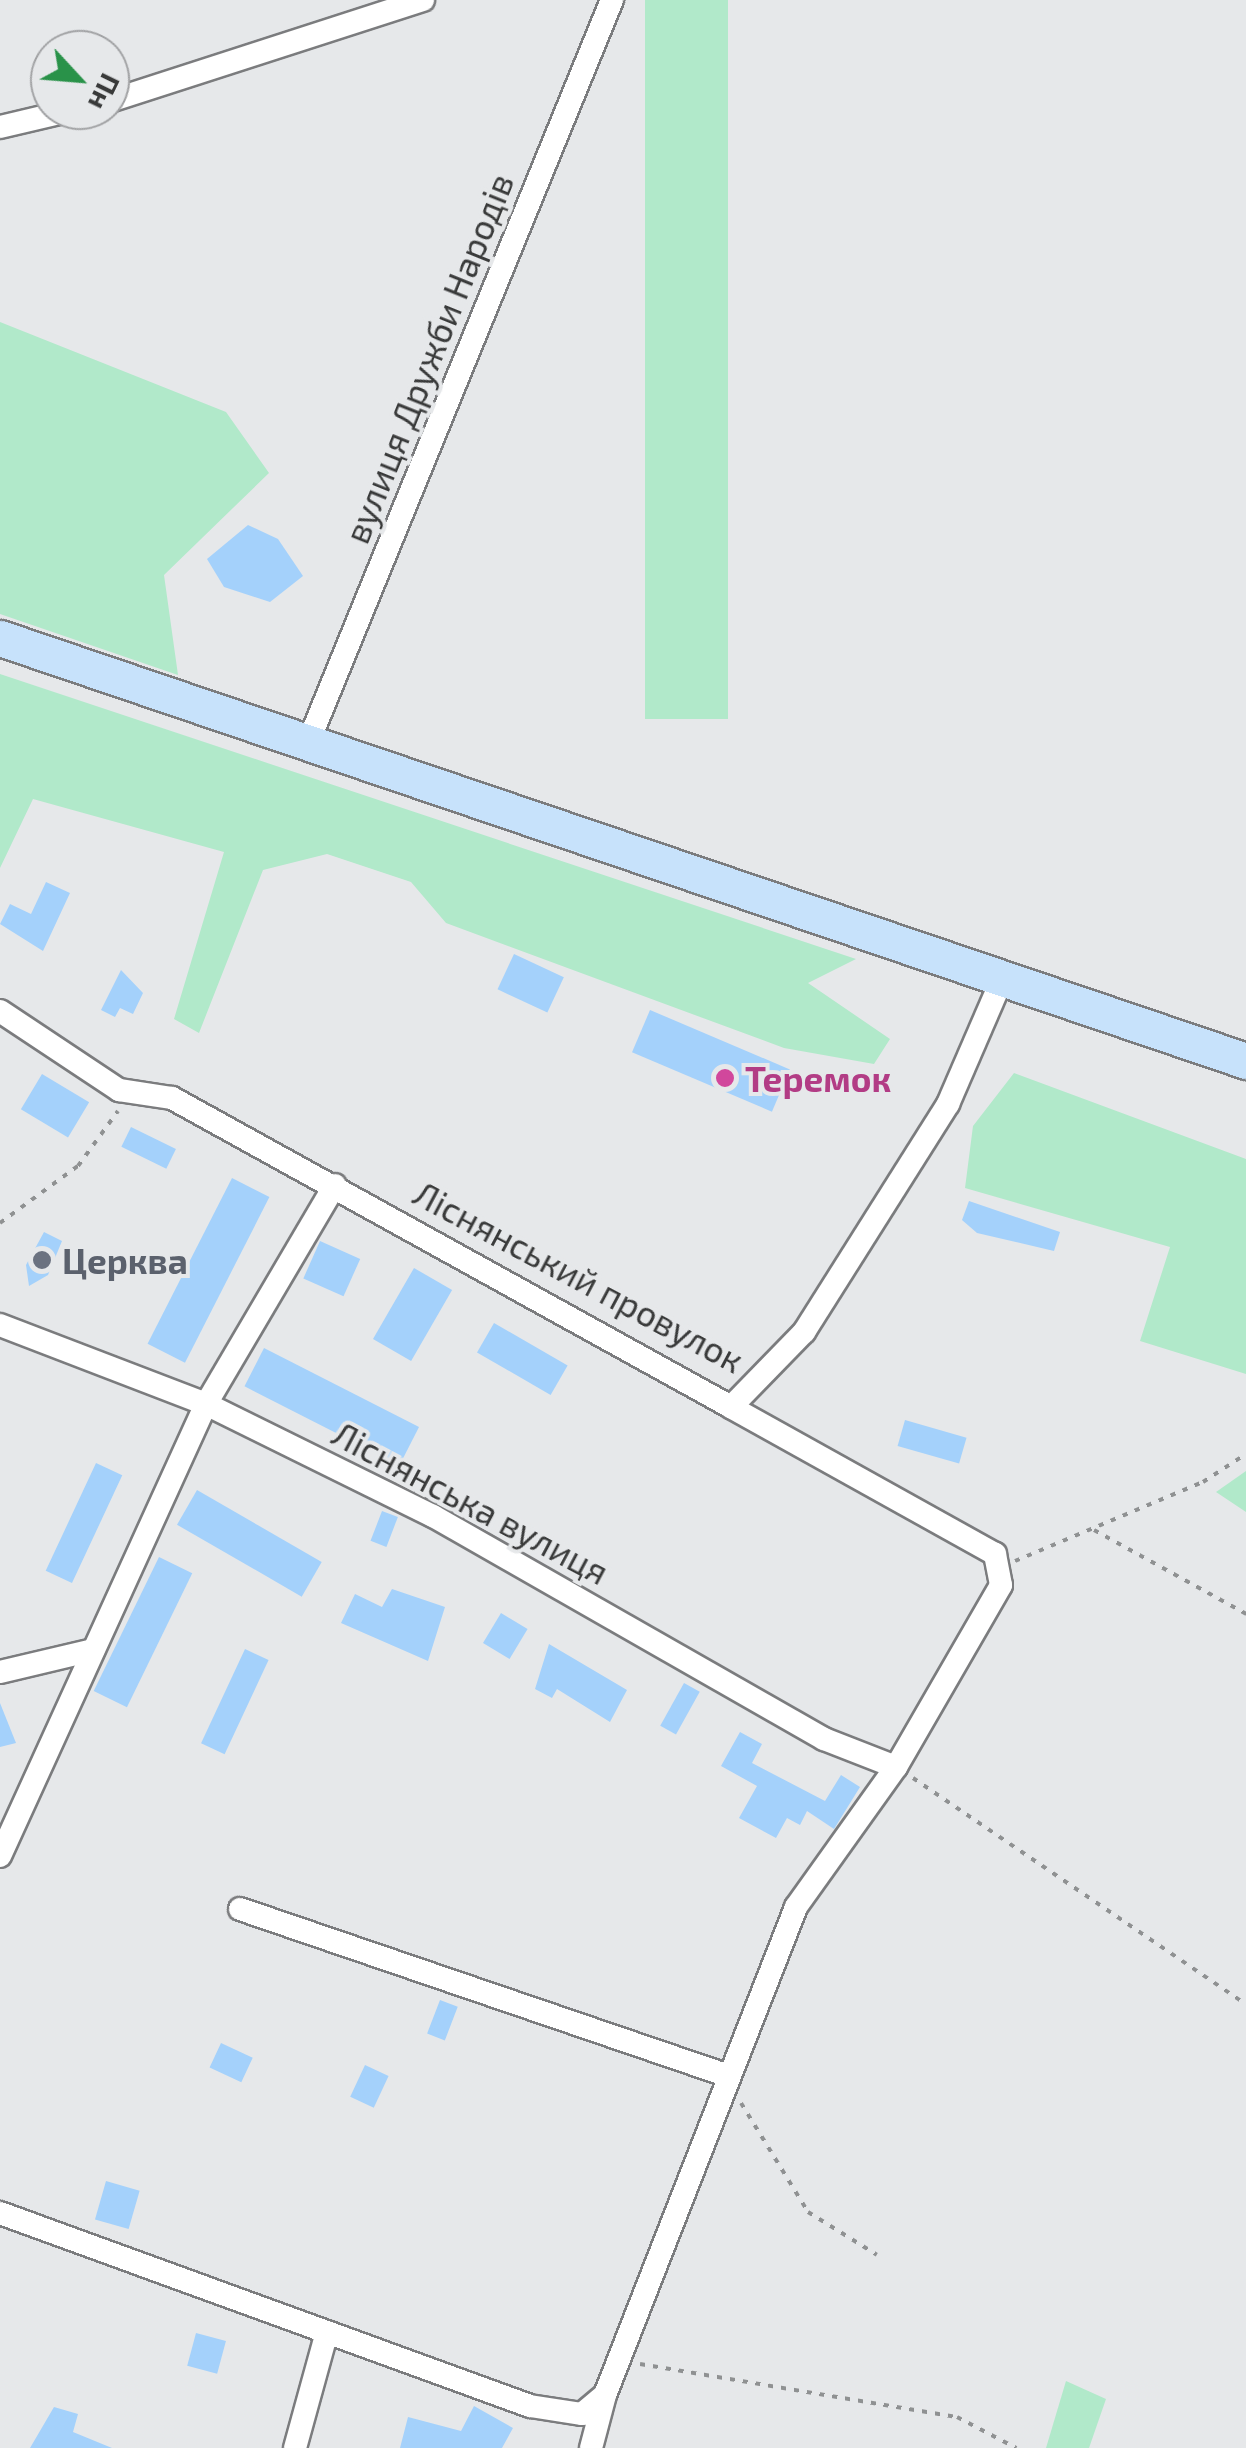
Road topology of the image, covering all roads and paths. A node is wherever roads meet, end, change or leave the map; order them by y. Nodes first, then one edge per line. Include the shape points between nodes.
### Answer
1 (423, 0) edge
2 (612, 0) edge
3 (130, 95) edge
4 (30, 120) edge
5 (0, 127) edge
6 (0, 638) edge
7 (308, 744) junction
8 (1002, 978) junction
9 (0, 1011) edge
10 (1246, 1061) edge
11 (135, 1093) junction
12 (335, 1185) junction
13 (0, 1223) edge
14 (0, 1325) edge
15 (206, 1404) junction
16 (731, 1406) junction
17 (1246, 1454) edge
18 (1094, 1530) junction
19 (1002, 1566) junction
20 (1246, 1614) edge
21 (93, 1650) junction
22 (0, 1672) edge
23 (896, 1767) junction
24 (0, 1856) edge
25 (240, 1909) dead end
26 (1238, 1992) junction
27 (1246, 1994) edge
28 (1246, 2004) edge
29 (723, 2074) junction
30 (0, 2213) edge
31 (877, 2254) dead end
32 (328, 2332) junction
33 (626, 2360) junction
34 (605, 2395) junction
35 (296, 2448) edge
36 (590, 2448) edge
37 (1016, 2448) edge

1 - 3 street
2 - 7 street, вулиця Дружби Народів
4 - 5 street
6 - 7 highway
7 - 8 highway
8 - 10 highway
8 - 16 street, Ліснянський провулок via 948,1104 804,1332
9 - 11 street, Ліснянський провулок
11 - 12 street, Ліснянський провулок via 172,1098 247,1146
11 - 13 path via 78,1166
12 - 15 street
12 - 16 street, Ліснянський провулок
14 - 15 street, Ліснянська вулиця
15 - 21 street
15 - 23 street, Ліснянська вулиця via 433,1516 824,1739
16 - 19 street via 995,1554
17 - 18 path
18 - 19 path
18 - 20 path
19 - 23 street via 1001,1584
21 - 22 street
21 - 24 street
23 - 26 path
23 - 29 street via 796,1906
25 - 29 street
26 - 27 path
26 - 28 path
29 - 31 path via 808,2212
29 - 33 street
30 - 32 street
32 - 34 street via 530,2406 582,2414
32 - 35 street
33 - 34 street
33 - 37 path via 747,2388 957,2417
34 - 36 street

